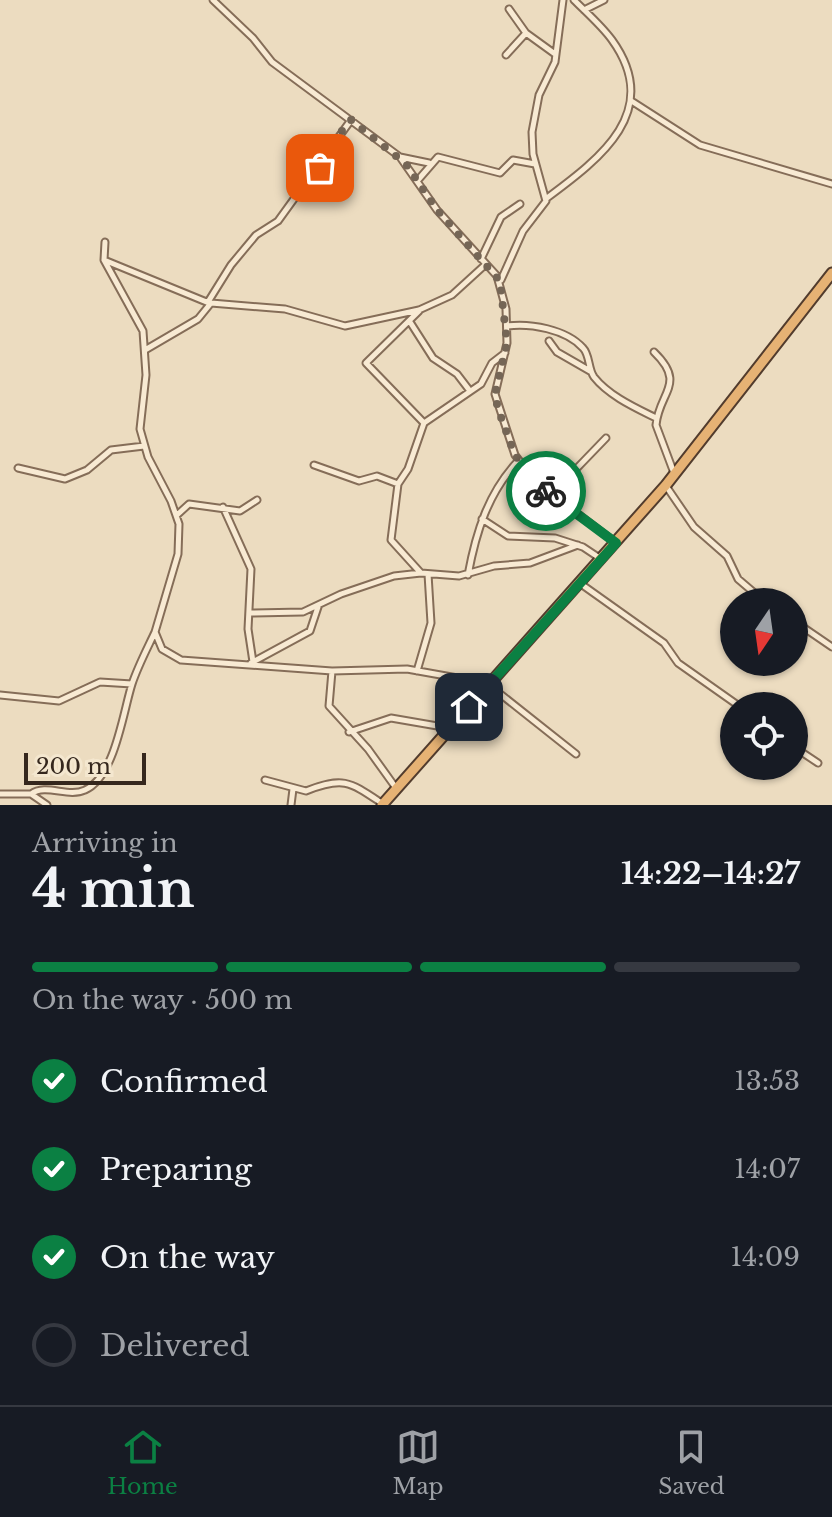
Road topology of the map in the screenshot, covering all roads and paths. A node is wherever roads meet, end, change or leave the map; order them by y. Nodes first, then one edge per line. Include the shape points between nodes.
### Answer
1 (213, 0) edge
2 (563, 0) edge
3 (574, 0) edge
4 (604, 0) edge
5 (509, 9) dead end
6 (584, 10) junction
7 (526, 33) junction
8 (506, 55) dead end
9 (556, 55) junction
10 (633, 102) junction
11 (351, 120) junction
12 (400, 157) junction
13 (429, 163) junction
14 (535, 164) junction
15 (418, 180) junction
16 (832, 184) edge
17 (547, 198) junction
18 (520, 204) dead end
19 (105, 242) dead end
20 (104, 260) junction
21 (484, 262) junction
22 (832, 273) edge
23 (500, 281) junction
24 (209, 303) junction
25 (419, 310) junction
26 (410, 322) junction
27 (507, 326) junction
28 (144, 335) junction
29 (549, 341) dead end
30 (153, 342) junction
31 (144, 351) junction
32 (505, 352) junction
33 (654, 352) dead end
34 (591, 372) junction
35 (470, 391) junction
36 (656, 418) junction
37 (424, 423) junction
38 (606, 438) dead end
39 (144, 446) junction
40 (518, 461) junction
41 (314, 465) dead end
42 (18, 468) dead end
43 (675, 474) junction
44 (398, 484) junction
45 (666, 485) junction
46 (551, 495) junction
47 (257, 500) dead end
48 (223, 507) junction
49 (177, 515) junction
50 (482, 519) junction
51 (616, 543) junction
52 (578, 545) junction
53 (602, 560) junction
54 (421, 573) junction
55 (428, 574) junction
56 (468, 575) junction
57 (581, 584) junction
58 (749, 588) edge
59 (318, 607) junction
60 (250, 613) junction
61 (808, 631) edge
62 (155, 632) junction
63 (832, 647) edge
64 (252, 663) junction
65 (332, 671) junction
66 (417, 671) junction
67 (132, 684) junction
68 (489, 685) junction
69 (720, 693) edge
70 (0, 695) edge
71 (450, 729) junction
72 (349, 732) junction
73 (576, 754) dead end
74 (808, 756) edge
75 (818, 763) dead end
76 (265, 780) dead end
77 (293, 789) junction
78 (396, 789) junction
79 (0, 794) edge
80 (31, 794) junction
81 (47, 805) edge
82 (291, 805) edge
83 (383, 805) edge

1 - 11 street via 272,62
2 - 9 street
3 - 6 street
4 - 6 street
5 - 7 street
6 - 10 street via 623,58
7 - 8 street
7 - 9 street
9 - 14 street via 539,95 532,140
10 - 16 street via 700,145
10 - 17 street via 610,145
11 - 12 street
11 - 24 street via 278,221 256,235 231,265
12 - 13 street
12 - 15 street
13 - 14 street via 443,157 500,173 513,160
13 - 15 street
14 - 17 street
15 - 21 street via 437,210
17 - 23 street via 523,231
18 - 21 street via 501,217
19 - 20 street
20 - 24 street
20 - 28 street
21 - 23 street
21 - 25 street via 452,295
22 - 43 highway
23 - 27 street
24 - 25 street via 285,309 345,326
24 - 30 street via 198,319
25 - 26 street
26 - 35 street via 433,358 461,377
26 - 37 street via 366,363
27 - 32 street
27 - 34 street via 533,325 579,345
28 - 30 street
28 - 31 street
29 - 34 street via 557,352
30 - 31 street
31 - 39 street
32 - 35 street
32 - 40 street via 495,394
33 - 36 street via 671,383
34 - 36 street via 627,403
35 - 37 street
36 - 43 street via 657,436
37 - 44 street
38 - 46 street
39 - 42 street via 111,450 98,463 65,479
39 - 49 street
40 - 46 street
40 - 50 street via 497,487
41 - 44 street via 353,479 377,476
43 - 45 highway
44 - 54 street via 391,540
45 - 51 highway
45 - 58 street via 694,527 727,556
46 - 51 street
47 - 48 street via 243,511
48 - 49 street via 189,504
48 - 60 street via 251,569
49 - 62 street via 178,554
50 - 52 street via 508,536 544,536
50 - 56 street
51 - 53 highway
52 - 53 street
52 - 56 street via 530,563
53 - 57 highway
54 - 55 street
54 - 59 street via 374,581
55 - 56 street
55 - 66 street via 431,623
57 - 68 highway
57 - 69 street via 664,643 678,663
59 - 60 street
59 - 64 street via 310,631
60 - 64 street
61 - 63 street
62 - 64 street via 162,649 181,660
62 - 67 street
64 - 65 street
65 - 66 street
65 - 72 street via 329,706
66 - 68 street
67 - 70 street via 100,682 59,701
67 - 80 street via 116,743 94,782 83,791
68 - 71 highway
68 - 73 street
71 - 72 street via 391,718
71 - 78 highway
72 - 78 street
74 - 75 street
76 - 77 street
77 - 82 street
77 - 83 street via 306,791 325,782 350,784
78 - 83 highway
79 - 80 street
80 - 81 street

